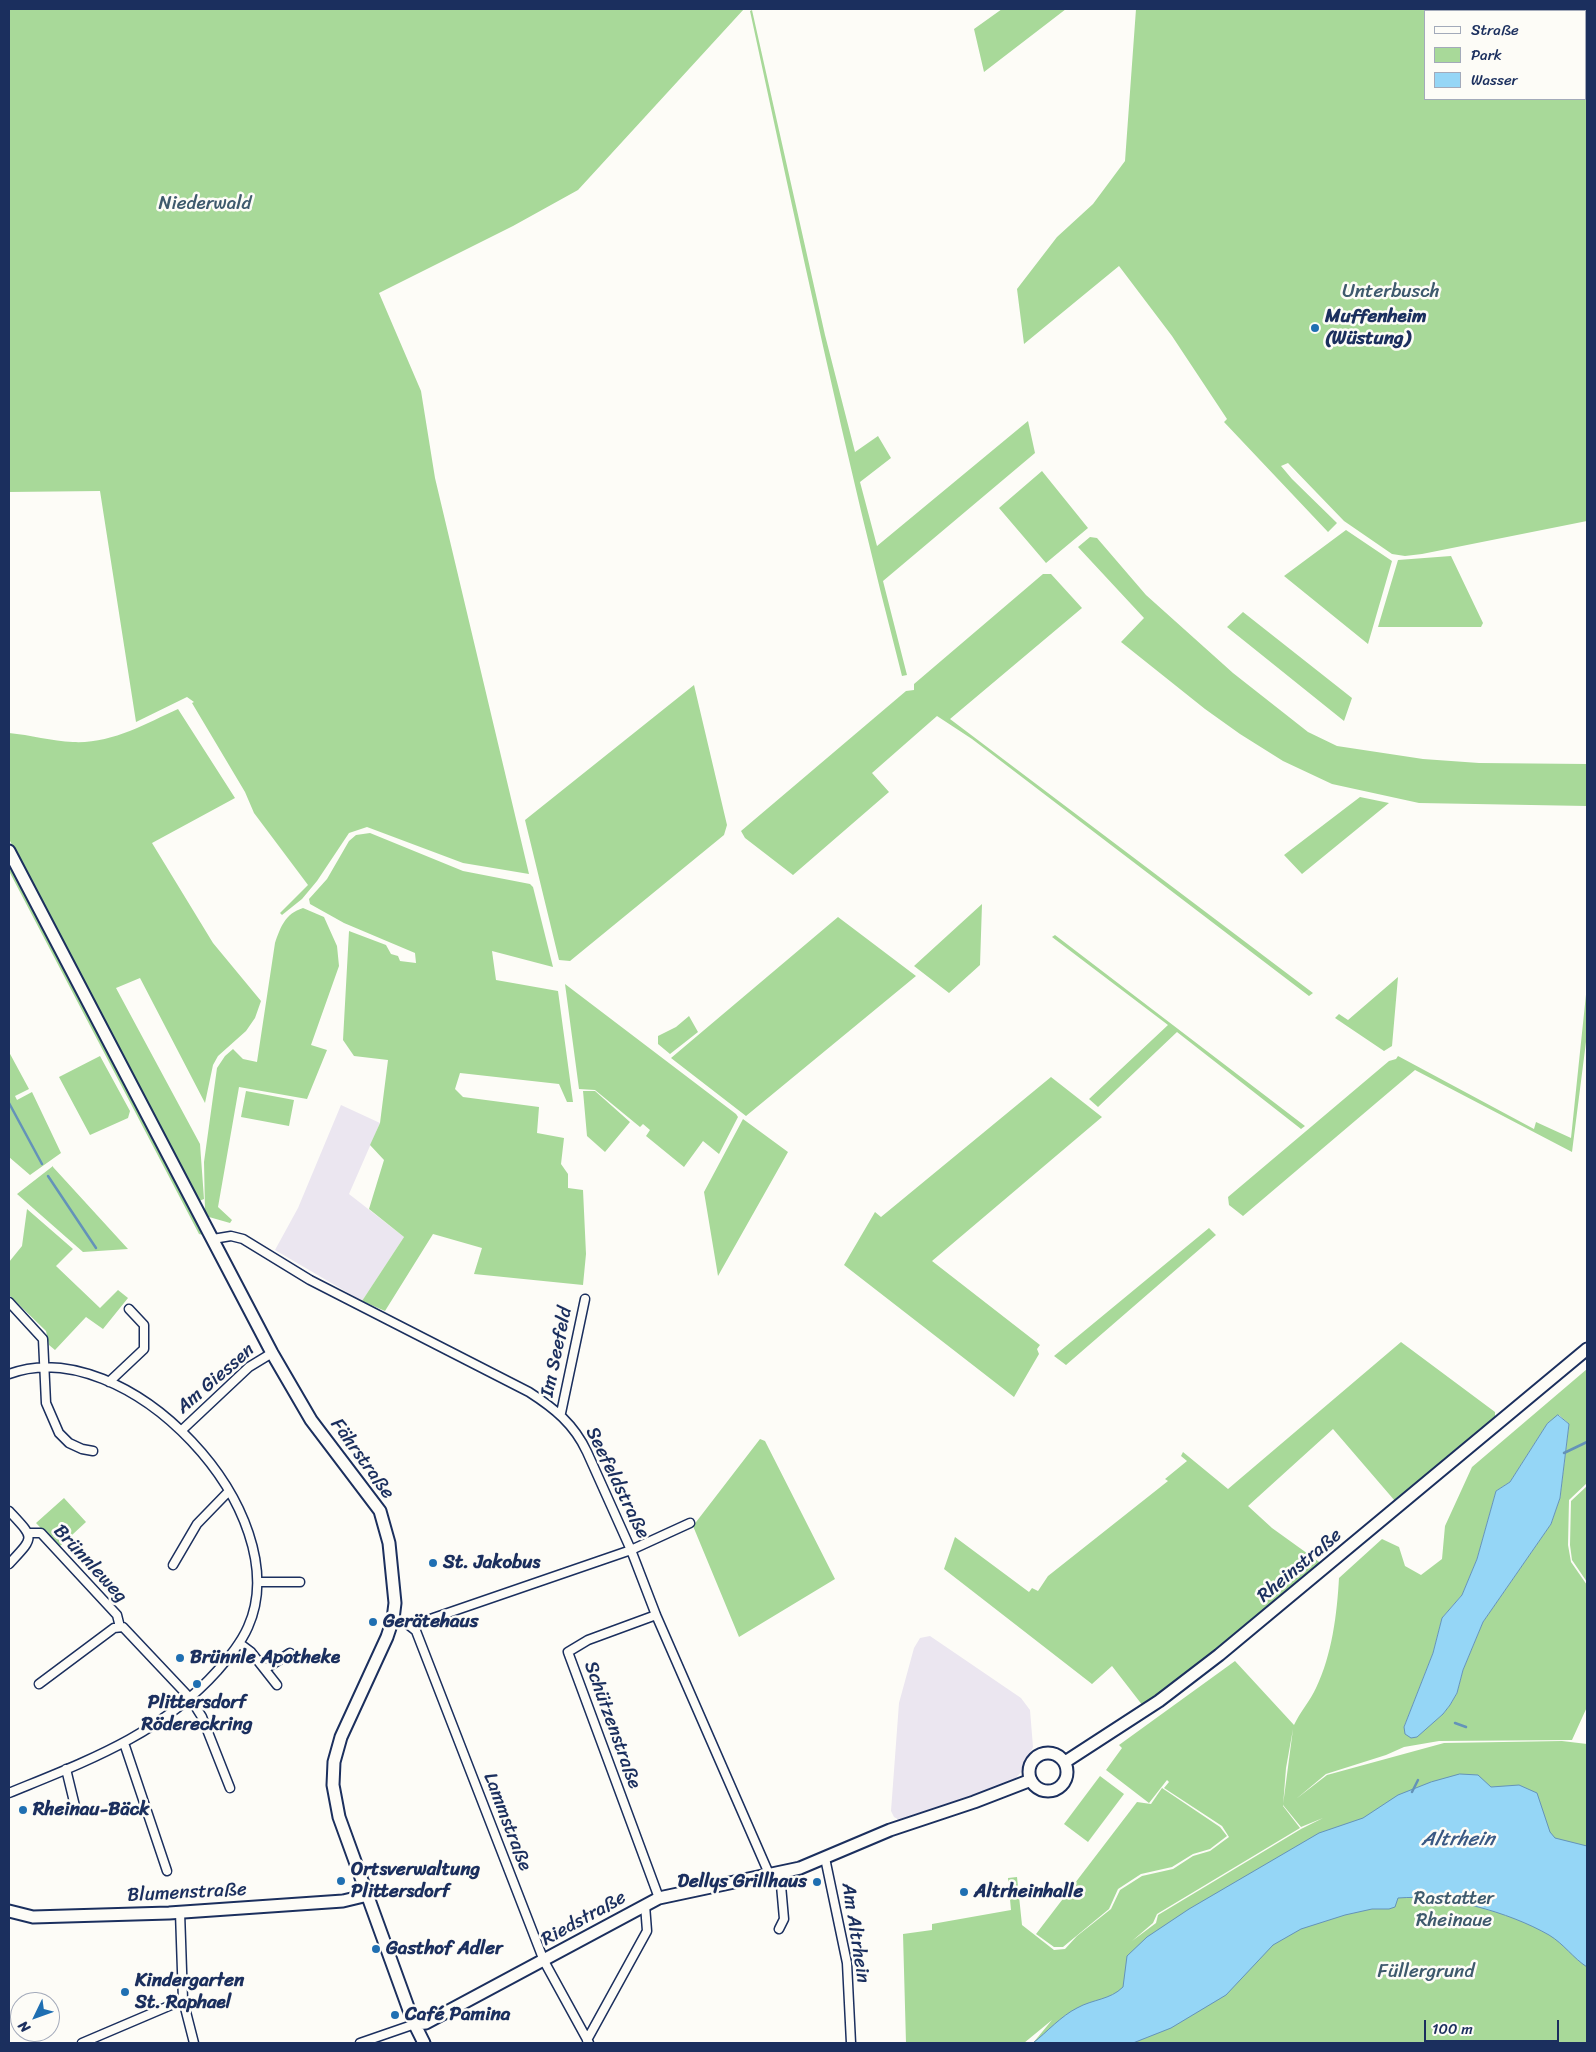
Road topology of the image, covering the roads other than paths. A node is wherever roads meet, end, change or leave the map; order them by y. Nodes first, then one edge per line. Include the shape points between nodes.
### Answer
1 (9, 851) edge
2 (212, 1238) junction
3 (586, 1299) dead end
4 (9, 1302) edge
5 (129, 1309) dead end
6 (1587, 1349) edge
7 (272, 1353) junction
8 (46, 1368) junction
9 (9, 1374) edge
10 (109, 1382) junction
11 (560, 1413) junction
12 (182, 1430) junction
13 (94, 1451) dead end
14 (229, 1491) junction
15 (9, 1511) edge
16 (690, 1523) dead end
17 (28, 1533) junction
18 (631, 1550) junction
19 (9, 1564) edge
20 (173, 1566) dead end
21 (258, 1582) junction
22 (300, 1582) dead end
23 (656, 1615) junction
24 (393, 1619) junction
25 (410, 1626) junction
26 (120, 1627) junction
27 (239, 1643) junction
28 (290, 1653) dead end
29 (265, 1669) junction
30 (39, 1684) dead end
31 (276, 1686) dead end
32 (190, 1698) junction
33 (124, 1743) junction
34 (1065, 1762) junction
35 (66, 1769) junction
36 (1031, 1780) junction
37 (230, 1788) dead end
38 (9, 1793) edge
39 (75, 1806) dead end
40 (825, 1858) junction
41 (167, 1871) dead end
42 (775, 1875) junction
43 (368, 1895) junction
44 (659, 1898) junction
45 (645, 1905) junction
46 (9, 1911) edge
47 (180, 1912) junction
48 (779, 1929) dead end
49 (544, 1961) junction
50 (184, 2000) junction
51 (415, 2024) junction
52 (588, 2041) edge
53 (82, 2043) edge
54 (194, 2043) edge
55 (360, 2043) edge
56 (424, 2043) edge
57 (851, 2043) edge

1 - 2 main road, Fährstraße
2 - 7 main road, Fährstraße
2 - 11 street, Seefeldstraße via 231,1236 243,1239 310,1280 529,1392
3 - 11 street, Im Seefeld
4 - 8 street via 43,1338
5 - 10 street via 144,1325 144,1349
6 - 34 main road, Rheinstraße via 1218,1656 1159,1701
7 - 12 street, Am Giessen via 249,1367
7 - 24 main road, Fährstraße via 311,1420 380,1511 393,1574
8 - 9 street
8 - 10 street via 72,1368
8 - 13 street via 46,1403 59,1433 69,1443
10 - 12 street via 151,1405
11 - 18 street, Seefeldstraße via 582,1440
12 - 14 street via 210,1462
14 - 20 street via 197,1524
14 - 21 street via 253,1544
15 - 17 street
16 - 18 street
17 - 19 street via 28,1544
17 - 26 street, Brünnleweg via 41,1532 117,1615
18 - 23 street, Seefeldstraße
18 - 25 street
21 - 22 street
21 - 27 street via 254,1610
23 - 42 street, Seefeldstraße
23 - 44 street, Schützenstraße via 588,1640 568,1652
24 - 25 street
24 - 43 main road, Fährstraße via 334,1762 332,1786 339,1817
25 - 49 street, Lammstraße via 416,1632
26 - 30 street via 114,1628
26 - 32 street via 128,1631
27 - 29 street
27 - 32 street
28 - 29 street
29 - 31 street
32 - 33 street via 148,1730
32 - 37 street via 202,1718
33 - 35 street
33 - 41 street
34 - 36 main road via 1052,1753 1041,1754 1032,1761
34 - 36 main road via 1067,1776 1059,1788 1045,1791
35 - 38 street
35 - 39 street
36 - 40 main road, Riedstraße via 896,1828
40 - 42 main road, Riedstraße
40 - 57 street, Am Altrhein via 847,1963
42 - 44 main road, Riedstraße
42 - 48 street via 784,1919
43 - 47 main road, Blumenstraße via 343,1901
43 - 51 main road, Fährstraße
44 - 45 main road, Riedstraße
45 - 49 main road, Riedstraße
45 - 52 street via 647,1931
46 - 47 main road, Blumenstraße via 33,1917
47 - 50 street
49 - 51 main road, Riedstraße via 426,2023
49 - 52 street, Lammstraße
50 - 53 street
50 - 54 street
51 - 55 street
51 - 56 main road, Fährstraße

